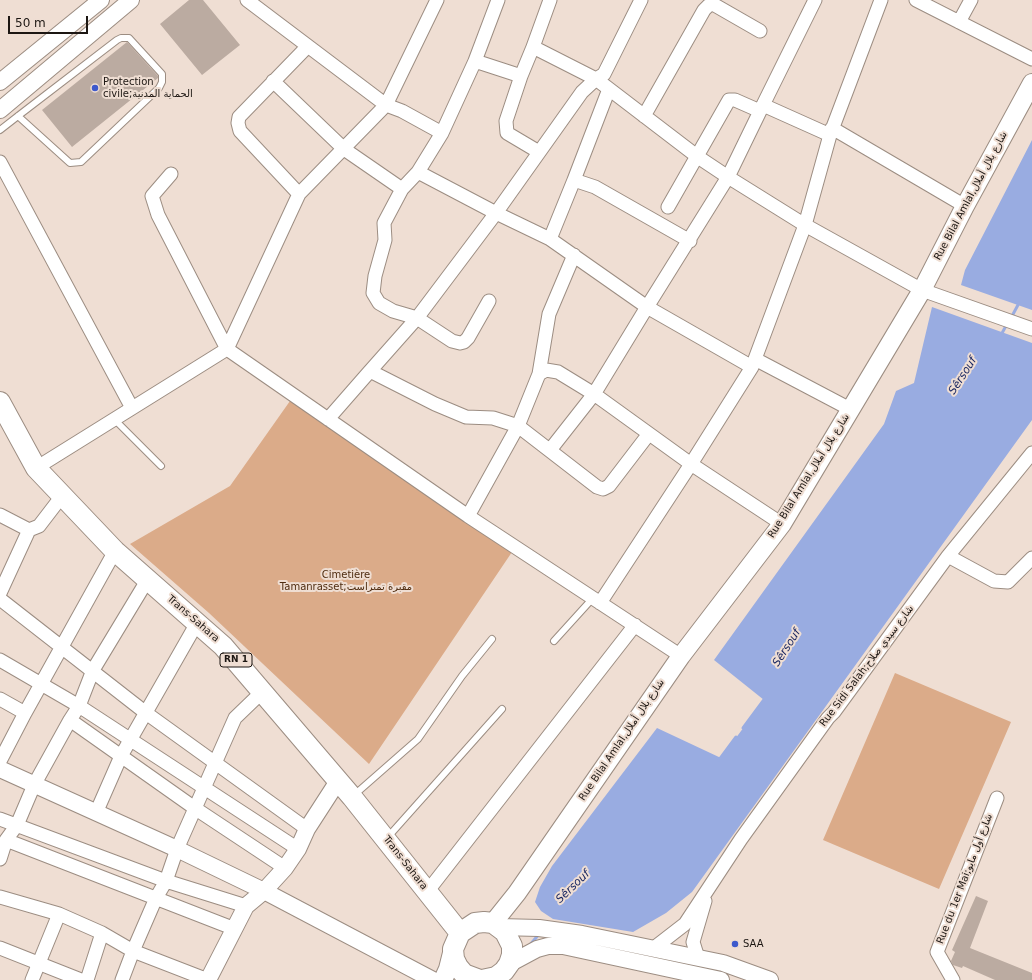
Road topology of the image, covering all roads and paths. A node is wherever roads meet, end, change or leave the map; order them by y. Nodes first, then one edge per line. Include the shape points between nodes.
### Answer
1 (101, 0) edge
2 (130, 0) edge
3 (247, 0) edge
4 (437, 0) edge
5 (498, 0) edge
6 (550, 0) edge
7 (641, 0) edge
8 (815, 0) edge
9 (881, 0) edge
10 (916, 0) edge
11 (971, 0) edge
12 (715, 2) edge
13 (959, 22) junction
14 (760, 31) dead end
15 (307, 47) junction
16 (533, 48) junction
17 (1032, 59) edge
18 (475, 62) junction
19 (521, 76) junction
20 (596, 79) junction
21 (273, 81) junction
22 (0, 82) edge
23 (1032, 83) edge
24 (609, 89) junction
25 (386, 105) junction
26 (761, 108) junction
27 (0, 110) edge
28 (18, 116) junction
29 (644, 116) junction
30 (0, 130) edge
31 (831, 132) junction
32 (442, 133) junction
33 (344, 149) junction
34 (539, 152) junction
35 (698, 157) junction
36 (0, 162) edge
37 (418, 172) junction
38 (171, 174) dead end
39 (728, 177) junction
40 (574, 180) junction
41 (402, 189) junction
42 (299, 194) junction
43 (965, 206) junction
44 (668, 207) dead end
45 (496, 213) junction
46 (805, 225) junction
47 (550, 239) junction
48 (690, 241) junction
49 (574, 255) junction
50 (922, 290) junction
51 (489, 301) dead end
52 (648, 307) junction
53 (418, 318) junction
54 (1032, 329) edge
55 (227, 349) junction
56 (754, 363) junction
57 (370, 371) junction
58 (539, 374) junction
59 (594, 394) junction
60 (0, 403) edge
61 (132, 408) junction
62 (850, 409) junction
63 (114, 419) junction
64 (328, 419) junction
65 (518, 426) junction
66 (648, 435) junction
67 (550, 450) junction
68 (1032, 453) edge
69 (691, 464) junction
70 (161, 466) dead end
71 (36, 468) junction
72 (62, 496) junction
73 (0, 515) edge
74 (468, 516) junction
75 (782, 524) junction
76 (28, 530) junction
77 (115, 551) junction
78 (948, 556) junction
79 (1032, 558) edge
80 (148, 579) junction
81 (0, 593) edge
82 (0, 599) edge
83 (596, 600) junction
84 (197, 622) junction
85 (635, 625) junction
86 (492, 638) dead end
87 (554, 641) dead end
88 (61, 645) junction
89 (680, 656) junction
90 (0, 660) edge
91 (93, 670) junction
92 (41, 684) junction
93 (262, 692) junction
94 (0, 700) edge
95 (79, 706) junction
96 (502, 709) dead end
97 (25, 712) junction
98 (146, 713) junction
99 (70, 720) junction
100 (131, 739) junction
101 (122, 756) junction
102 (0, 761) edge
103 (214, 763) junction
104 (0, 769) edge
105 (338, 781) junction
106 (34, 785) junction
107 (204, 787) junction
108 (352, 797) junction
109 (997, 798) dead end
110 (196, 809) junction
111 (96, 813) junction
112 (0, 818) edge
113 (17, 824) junction
114 (307, 829) junction
115 (386, 839) junction
116 (6, 840) junction
117 (177, 849) junction
118 (298, 849) junction
119 (0, 859) edge
120 (285, 868) junction
121 (166, 881) junction
122 (710, 886) junction
123 (264, 891) junction
124 (427, 892) junction
125 (0, 897) edge
126 (156, 898) junction
127 (246, 906) junction
128 (59, 914) junction
129 (496, 925) junction
130 (235, 929) junction
131 (102, 933) junction
132 (457, 941) junction
133 (0, 948) edge
134 (654, 948) junction
135 (132, 950) junction
136 (698, 958) junction
137 (39, 964) junction
138 (493, 976) edge
139 (32, 980) edge
140 (81, 980) edge
141 (87, 980) edge
142 (122, 980) edge
143 (208, 980) edge
144 (433, 980) edge
145 (443, 980) edge
146 (719, 980) edge
147 (770, 980) edge
148 (953, 980) edge

1 - 22 street
2 - 27 street
3 - 15 street
4 - 25 street
5 - 18 street
6 - 16 street
7 - 20 street via 604,74
8 - 26 street
9 - 31 street
10 - 13 street
11 - 13 street
12 - 14 street
12 - 29 street via 704,10
13 - 17 street
15 - 21 street
15 - 25 street
16 - 19 street
16 - 20 street
18 - 19 street
18 - 32 street
19 - 34 street via 506,121 507,133
20 - 24 street
20 - 34 street via 582,92
21 - 33 street
21 - 42 street via 239,117 238,123 240,131
23 - 43 main road, Rue Bilal Amlal,شارع بلال أملال
24 - 29 street
24 - 40 street
25 - 32 street
25 - 33 street
26 - 31 street
26 - 35 street via 729,100
26 - 39 street
28 - 28 lane via 121,38 129,38 162,74 159,88 81,162 70,163
28 - 30 lane
29 - 35 street
31 - 43 street
31 - 46 street
32 - 37 street
33 - 41 street
33 - 42 street
34 - 45 street
35 - 39 street
35 - 44 street
36 - 61 street
37 - 41 street
37 - 45 street
38 - 55 street via 152,196 158,214
39 - 46 street
39 - 48 street
40 - 47 street
40 - 48 street via 596,187
41 - 53 street via 384,223 385,240 373,293 379,303 393,311
42 - 55 street
43 - 50 main road, Rue Bilal Amlal,شارع بلال أملال
45 - 47 street
45 - 53 street
46 - 50 street
46 - 56 street
47 - 49 street
48 - 52 street
49 - 52 street
49 - 58 street via 548,314
50 - 54 street
50 - 62 main road, Rue Bilal Amlal,شارع بلال أملال
51 - 53 street via 464,342 460,343
52 - 56 street
52 - 59 street
53 - 57 street
55 - 61 street
55 - 64 street
56 - 62 street
56 - 69 street
57 - 64 street
57 - 65 street via 466,417 493,418
58 - 59 street via 546,370 558,372
58 - 65 street
59 - 66 street
59 - 67 street
60 - 71 main road, Trans-Sahara / RN 1
61 - 63 street
62 - 75 main road, Rue Bilal Amlal,شارع بلال أملال
63 - 70 lane
63 - 71 street
64 - 74 street
65 - 67 street
65 - 74 street
66 - 67 street via 609,486 603,489
66 - 69 street
68 - 78 street, Rue Sidi Salah;شارع سيدي صلاح
69 - 75 street
69 - 83 street
71 - 72 main road, Trans-Sahara / RN 1
72 - 76 street via 39,526
72 - 77 main road, Trans-Sahara / RN 1
73 - 76 street
74 - 83 street
75 - 89 main road, Rue Bilal Amlal,شارع بلال أملال
76 - 81 street
77 - 80 main road, Trans-Sahara / RN 1
77 - 88 street
78 - 79 street via 994,581 1008,582
78 - 122 street, Rue Sidi Salah;شارع سيدي صلاح via 828,718
80 - 84 main road, Trans-Sahara / RN 1
80 - 91 street
82 - 88 street
83 - 85 street
83 - 87 lane
84 - 93 main road, Trans-Sahara / RN 1 via 223,646
84 - 98 street
85 - 89 street
85 - 124 street
86 - 108 lane via 418,739
88 - 91 street
88 - 92 street
89 - 129 main road, Rue Bilal Amlal,شارع بلال أملال
90 - 92 street
91 - 95 street
91 - 98 street
92 - 95 street
92 - 97 street
93 - 103 street via 235,718
93 - 105 main road, Trans-Sahara / RN 1
94 - 97 street
95 - 99 street
95 - 100 street
96 - 115 lane
97 - 102 street
98 - 100 street
98 - 103 street
99 - 101 street
99 - 106 street
100 - 101 street
100 - 107 street
101 - 110 street
101 - 111 street
103 - 107 street
103 - 114 street
104 - 106 street
105 - 108 main road, Trans-Sahara / RN 1
105 - 114 street
106 - 111 street
106 - 113 street
107 - 110 street
107 - 118 street
108 - 115 main road, Trans-Sahara / RN 1
109 - 148 street, Rue du 1er Mai;شارع أول مايو via 937,952
110 - 117 street
110 - 120 street
111 - 117 street
112 - 113 street
113 - 116 street
113 - 121 street
114 - 118 street
115 - 124 main road, Trans-Sahara / RN 1
116 - 119 street
116 - 126 street
117 - 121 street
117 - 123 street
118 - 120 street
120 - 123 street
121 - 126 street
121 - 127 street
122 - 134 street, Rue Sidi Salah;شارع سيدي صلاح via 685,924
122 - 136 street, Rue Sidi Salah;شارع سيدي صلاح via 693,942
123 - 127 street
123 - 144 street
124 - 132 main road, Trans-Sahara / RN 1
125 - 128 street
126 - 130 street
126 - 135 street
127 - 130 street
128 - 131 street
128 - 137 street
129 - 132 main road via 475,923
129 - 134 street via 567,931
129 - 138 main road via 505,932 512,946 512,955
130 - 143 street
131 - 135 street
131 - 141 street
132 - 138 main road via 458,967 464,974
132 - 145 main road
133 - 137 street
134 - 136 street
135 - 142 street
135 - 143 street
136 - 147 street via 729,965
137 - 139 street
137 - 140 street
138 - 146 street via 537,949 563,946

